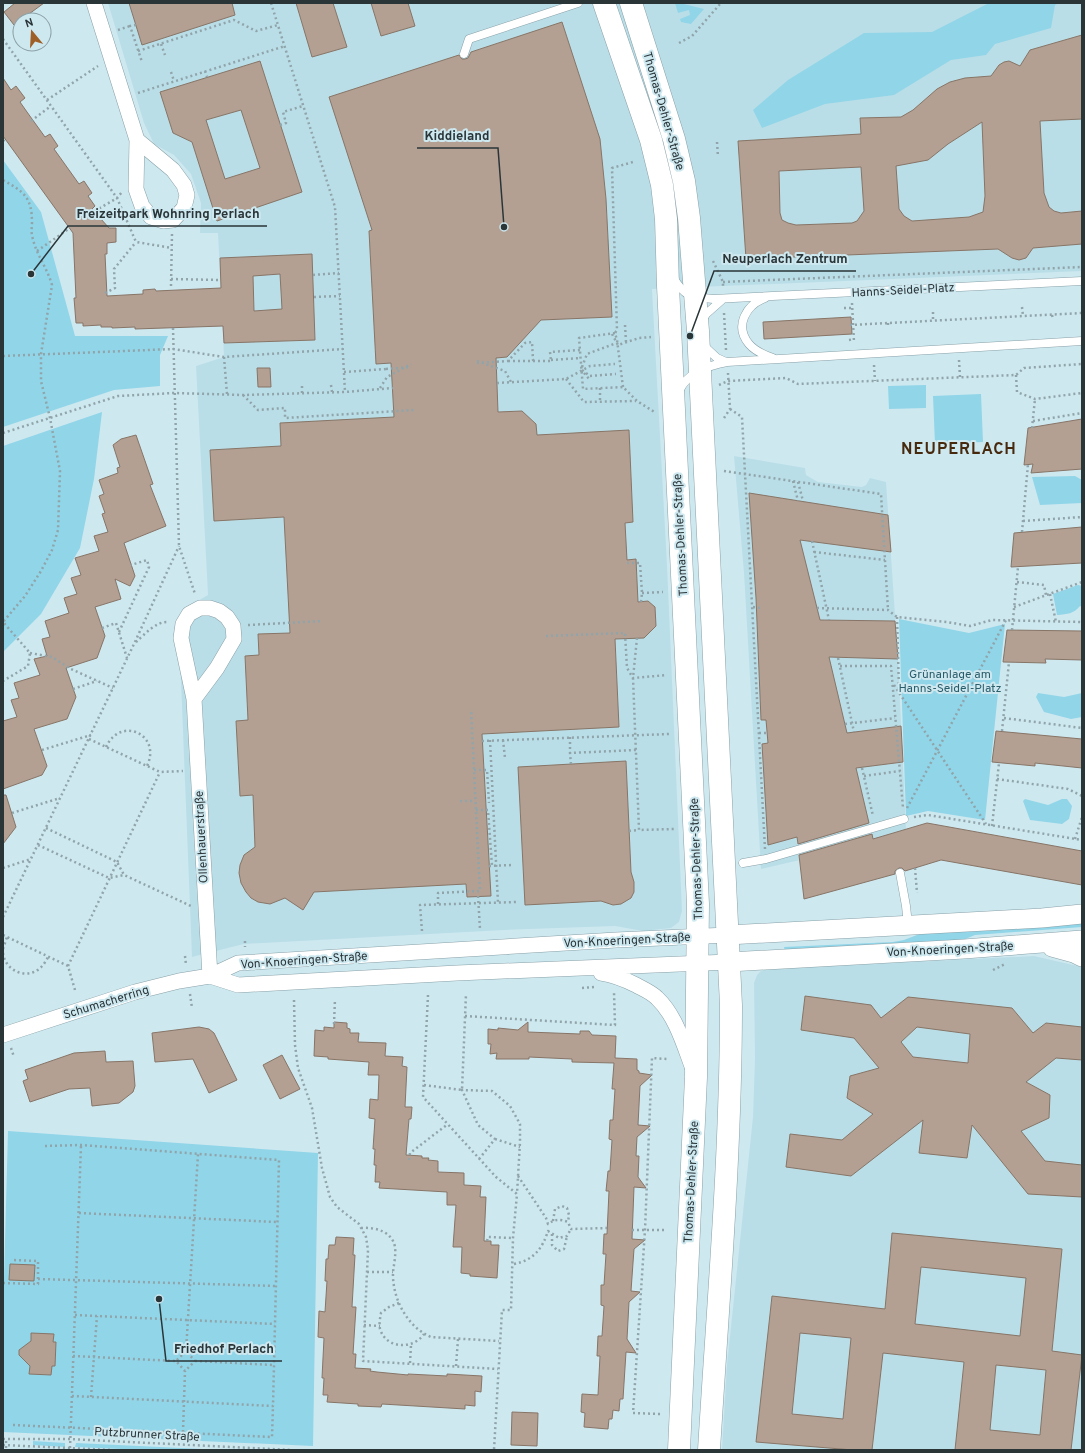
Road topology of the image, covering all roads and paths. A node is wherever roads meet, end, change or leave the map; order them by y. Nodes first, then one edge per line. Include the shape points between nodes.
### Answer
1 (94, 3) edge
2 (271, 3) edge
3 (578, 3) edge
4 (604, 3) edge
5 (632, 3) edge
6 (721, 3) edge
7 (278, 24) junction
8 (136, 25) dead end
9 (130, 26) junction
10 (124, 28) dead end
11 (3, 39) edge
12 (679, 43) dead end
13 (161, 44) junction
14 (285, 46) junction
15 (138, 51) junction
16 (165, 54) dead end
17 (464, 54) dead end
18 (112, 57) junction
19 (142, 62) dead end
20 (205, 71) junction
21 (171, 72) dead end
22 (207, 77) dead end
23 (174, 81) junction
24 (153, 88) dead end
25 (47, 100) junction
26 (51, 106) junction
27 (303, 106) junction
28 (31, 121) dead end
29 (280, 125) dead end
30 (137, 140) junction
31 (717, 142) dead end
32 (718, 158) dead end
33 (633, 162) dead end
34 (137, 173) junction
35 (3, 180) edge
36 (117, 198) junction
37 (95, 211) dead end
38 (172, 220) junction
39 (70, 228) dead end
40 (136, 242) junction
41 (172, 248) junction
42 (37, 251) junction
43 (1082, 267) edge
44 (668, 268) junction
45 (694, 269) junction
46 (339, 274) junction
47 (313, 275) dead end
48 (170, 279) junction
49 (221, 280) dead end
50 (1082, 281) edge
51 (722, 282) dead end
52 (171, 286) dead end
53 (105, 293) dead end
54 (851, 293) junction
55 (340, 296) junction
56 (695, 297) junction
57 (768, 297) junction
58 (314, 298) dead end
59 (723, 299) junction
60 (1022, 307) dead end
61 (844, 308) dead end
62 (852, 308) junction
63 (933, 312) dead end
64 (1082, 313) edge
65 (1052, 315) junction
66 (1023, 316) junction
67 (1028, 316) junction
68 (1029, 320) dead end
69 (1053, 320) dead end
70 (850, 321) dead end
71 (933, 321) junction
72 (888, 323) junction
73 (625, 325) dead end
74 (852, 325) junction
75 (173, 328) dead end
76 (888, 328) dead end
77 (851, 331) dead end
78 (614, 334) junction
79 (698, 335) junction
80 (586, 337) junction
81 (651, 337) dead end
82 (854, 339) junction
83 (849, 340) dead end
84 (587, 341) dead end
85 (1082, 341) edge
86 (626, 342) junction
87 (614, 344) dead end
88 (618, 345) junction
89 (173, 349) junction
90 (343, 349) junction
91 (580, 350) junction
92 (874, 353) junction
93 (41, 354) junction
94 (855, 354) junction
95 (3, 356) edge
96 (224, 357) junction
97 (581, 358) junction
98 (776, 359) junction
99 (508, 361) junction
100 (727, 362) junction
101 (615, 364) dead end
102 (1082, 364) edge
103 (959, 368) dead end
104 (582, 370) junction
105 (699, 370) junction
106 (344, 372) junction
107 (616, 374) dead end
108 (1016, 375) junction
109 (960, 377) junction
110 (566, 379) junction
111 (590, 380) dead end
112 (728, 381) junction
113 (875, 381) junction
114 (511, 382) junction
115 (497, 383) dead end
116 (331, 385) dead end
117 (302, 386) dead end
118 (623, 387) junction
119 (393, 388) dead end
120 (600, 388) junction
121 (380, 389) junction
122 (332, 392) junction
123 (345, 392) junction
124 (174, 393) junction
125 (302, 393) junction
126 (1082, 393) edge
127 (227, 394) junction
128 (243, 395) junction
129 (1035, 399) junction
130 (637, 401) junction
131 (600, 402) junction
132 (664, 409) junction
133 (730, 409) junction
134 (414, 410) dead end
135 (1082, 413) edge
136 (50, 418) junction
137 (724, 418) dead end
138 (1033, 421) junction
139 (1032, 428) dead end
140 (3, 433) edge
141 (1028, 464) dead end
142 (723, 471) dead end
143 (745, 474) junction
144 (793, 481) junction
145 (798, 482) junction
146 (798, 501) dead end
147 (803, 502) dead end
148 (1082, 517) edge
149 (1023, 521) junction
150 (1022, 532) dead end
151 (812, 541) dead end
152 (179, 546) junction
153 (814, 552) junction
154 (885, 560) junction
155 (627, 563) dead end
156 (131, 565) dead end
157 (1018, 567) dead end
158 (1016, 582) junction
159 (1082, 582) edge
160 (663, 592) dead end
161 (642, 593) junction
162 (1050, 594) junction
163 (1046, 595) junction
164 (641, 602) dead end
165 (753, 607) junction
166 (1014, 607) junction
167 (200, 608) junction
168 (761, 608) dead end
169 (817, 608) dead end
170 (827, 609) junction
171 (888, 610) junction
172 (897, 617) junction
173 (829, 620) dead end
174 (1006, 620) junction
175 (1013, 620) junction
176 (323, 621) dead end
177 (1056, 622) junction
178 (1082, 622) edge
179 (183, 624) junction
180 (233, 626) junction
181 (102, 628) dead end
182 (1012, 630) dead end
183 (119, 632) junction
184 (546, 636) dead end
185 (637, 638) dead end
186 (134, 644) junction
187 (30, 653) junction
188 (128, 658) junction
189 (838, 658) dead end
190 (1009, 662) dead end
191 (840, 666) junction
192 (667, 675) dead end
193 (633, 678) junction
194 (3, 681) edge
195 (97, 682) junction
196 (893, 684) junction
197 (113, 688) junction
198 (73, 689) dead end
199 (899, 691) junction
200 (194, 698) junction
201 (471, 709) dead end
202 (895, 718) junction
203 (1004, 718) junction
204 (852, 723) junction
205 (845, 724) dead end
206 (1082, 728) edge
207 (1002, 731) dead end
208 (854, 732) dead end
209 (759, 733) junction
210 (767, 733) dead end
211 (670, 734) dead end
212 (91, 735) junction
213 (635, 735) junction
214 (570, 737) junction
215 (89, 739) junction
216 (490, 740) junction
217 (503, 740) junction
218 (482, 741) dead end
219 (106, 747) junction
220 (42, 750) dead end
221 (636, 750) junction
222 (937, 750) junction
223 (570, 753) junction
224 (505, 758) dead end
225 (999, 763) dead end
226 (571, 764) dead end
227 (147, 766) junction
228 (862, 768) dead end
229 (474, 770) junction
230 (900, 770) junction
231 (183, 771) dead end
232 (160, 772) junction
233 (864, 776) junction
234 (997, 779) junction
235 (1082, 796) edge
236 (60, 798) junction
237 (460, 801) dead end
238 (475, 801) junction
239 (493, 802) junction
240 (476, 810) junction
241 (12, 813) dead end
242 (1082, 817) edge
243 (904, 819) joint
244 (986, 824) junction
245 (992, 826) junction
246 (876, 827) junction
247 (46, 828) junction
248 (674, 829) dead end
249 (639, 830) junction
250 (629, 831) dead end
251 (1075, 839) junction
252 (1082, 840) edge
253 (38, 845) junction
254 (31, 859) junction
255 (766, 859) junction
256 (117, 862) junction
257 (743, 863) dead end
258 (512, 865) dead end
259 (496, 866) junction
260 (3, 868) edge
261 (915, 868) dead end
262 (900, 872) dead end
263 (124, 875) junction
264 (109, 878) junction
265 (917, 895) dead end
266 (478, 896) dead end
267 (517, 902) dead end
268 (479, 903) junction
269 (498, 903) junction
270 (185, 904) dead end
271 (438, 904) junction
272 (1082, 914) edge
273 (3, 917) edge
274 (908, 925) junction
275 (480, 929) dead end
276 (422, 931) dead end
277 (3, 935) edge
278 (728, 935) junction
279 (7, 937) junction
280 (698, 937) junction
281 (1082, 940) edge
282 (1041, 944) junction
283 (3, 949) edge
284 (3, 953) edge
285 (48, 956) junction
286 (1082, 957) edge
287 (729, 962) junction
288 (698, 964) junction
289 (68, 966) junction
290 (578, 969) junction
291 (210, 976) junction
292 (75, 990) dead end
293 (190, 991) dead end
294 (614, 991) dead end
295 (466, 994) dead end
296 (428, 995) dead end
297 (335, 999) dead end
298 (294, 1000) dead end
299 (192, 1008) dead end
300 (465, 1016) junction
301 (334, 1024) dead end
302 (3, 1035) edge
303 (667, 1058) dead end
304 (696, 1077) junction
305 (424, 1085) junction
306 (462, 1090) junction
307 (448, 1124) junction
308 (495, 1139) junction
309 (81, 1145) junction
310 (45, 1146) dead end
311 (520, 1146) junction
312 (198, 1154) junction
313 (479, 1159) junction
314 (409, 1160) dead end
315 (518, 1175) junction
316 (516, 1194) junction
317 (79, 1213) junction
318 (194, 1218) junction
319 (553, 1221) junction
320 (277, 1222) junction
321 (568, 1222) junction
322 (548, 1224) junction
323 (361, 1228) junction
324 (607, 1228) dead end
325 (571, 1229) junction
326 (548, 1230) junction
327 (632, 1230) dead end
328 (645, 1230) junction
329 (667, 1230) dead end
330 (552, 1234) junction
331 (567, 1236) junction
332 (513, 1238) junction
333 (487, 1241) dead end
334 (10, 1260) dead end
335 (514, 1264) junction
336 (367, 1272) junction
337 (393, 1272) junction
338 (38, 1279) junction
339 (76, 1280) junction
340 (3, 1283) edge
341 (191, 1283) junction
342 (276, 1286) junction
343 (400, 1303) junction
344 (75, 1315) junction
345 (97, 1316) junction
346 (188, 1320) junction
347 (275, 1324) junction
348 (364, 1325) junction
349 (380, 1326) junction
350 (424, 1334) junction
351 (458, 1339) junction
352 (499, 1341) junction
353 (411, 1345) junction
354 (186, 1351) junction
355 (73, 1356) junction
356 (94, 1356) junction
357 (176, 1361) junction
358 (195, 1361) junction
359 (410, 1363) junction
360 (274, 1366) junction
361 (456, 1366) junction
362 (498, 1369) junction
363 (185, 1371) junction
364 (72, 1396) junction
365 (91, 1397) junction
366 (184, 1401) junction
367 (273, 1406) junction
368 (660, 1414) dead end
369 (13, 1426) dead end
370 (70, 1428) junction
371 (183, 1432) junction
372 (5, 1439) edge
373 (70, 1439) junction
374 (5, 1446) edge
375 (70, 1448) junction
376 (113, 1450) edge
377 (291, 1450) edge
378 (494, 1450) edge
379 (679, 1450) edge
380 (709, 1450) edge

1 - 18 street
2 - 7 path
3 - 17 lane via 469,40
4 - 44 main road, Thomas-Dehler-Straße via 651,140 662,185
5 - 45 main road, Thomas-Dehler-Straße via 674,139 684,181
6 - 12 path via 692,36
7 - 13 path via 256,31 234,20
7 - 14 path
8 - 9 path
9 - 10 path
9 - 15 path
11 - 25 path
13 - 15 path
13 - 16 path
14 - 20 path
14 - 27 path
15 - 19 path
18 - 25 path
18 - 30 street
20 - 22 path
20 - 23 path
21 - 23 path
23 - 24 path
25 - 26 path
26 - 28 path
26 - 36 path
27 - 29 path via 283,112 286,123
27 - 46 path via 336,207
30 - 34 street
30 - 38 street via 172,170 184,185 187,195 184,208
31 - 32 path
33 - 78 path via 612,168 617,330
34 - 36 path
34 - 38 street via 136,189 142,206 151,217 163,221
35 - 42 path via 25,195 30,204 32,235
36 - 37 path
36 - 40 path
38 - 41 path
39 - 42 path
40 - 41 path
40 - 53 path via 114,268 115,288
41 - 48 path
42 - 93 path via 52,285
43 - 51 path
44 - 45 main road via 681,279 689,277
44 - 56 lane, Hanns-Seidel-Platz via 685,293
44 - 132 main road, Thomas-Dehler-Straße
45 - 56 main road, Thomas-Dehler-Straße
46 - 47 path
46 - 55 path
48 - 49 path
48 - 52 path
50 - 54 lane, Hanns-Seidel-Platz
54 - 57 lane, Hanns-Seidel-Platz
54 - 62 path
55 - 58 path
55 - 90 path
56 - 59 lane, Hanns-Seidel-Platz
56 - 79 main road, Thomas-Dehler-Straße
57 - 59 lane, Hanns-Seidel-Platz
57 - 98 lane via 753,305 745,314 744,337 749,345 760,353
59 - 79 lane via 706,314
59 - 100 path
60 - 66 path
61 - 62 path
62 - 74 path
63 - 71 path
64 - 65 path
65 - 67 path
65 - 69 path
66 - 67 path
66 - 71 path
67 - 68 path
70 - 74 path
71 - 72 path
72 - 74 path
72 - 76 path
73 - 86 path
74 - 77 path
74 - 82 path
75 - 89 path
78 - 80 path
78 - 88 path
79 - 100 lane via 706,349
79 - 105 main road, Thomas-Dehler-Straße
80 - 84 path
80 - 91 path via 579,338
81 - 86 path
82 - 83 path
82 - 94 path
85 - 92 lane
86 - 88 path
87 - 104 path via 587,354
88 - 118 path
89 - 93 path
89 - 96 path
89 - 124 path
90 - 96 path
90 - 106 path
91 - 97 path
91 - 99 path, bridge via 550,352 551,361
92 - 94 lane
92 - 113 path
93 - 95 path
93 - 136 path via 41,381
94 - 98 lane
96 - 127 path
97 - 99 path, bridge via 533,360 532,342 526,343
97 - 104 path
98 - 100 lane
99 - 114 path, bridge via 477,362 505,372
100 - 105 lane
100 - 112 path
101 - 104 path via 590,366
102 - 108 path via 1024,368
103 - 109 path
104 - 107 path via 590,376
104 - 110 path
104 - 111 path
104 - 120 path via 583,389
105 - 132 lane via 681,386
105 - 278 main road, Thomas-Dehler-Straße
106 - 121 path, bridge via 411,366 387,377
106 - 123 path
108 - 109 path
108 - 129 path via 1017,392
109 - 113 path
110 - 114 path
110 - 131 path via 584,402
112 - 113 path via 786,378 798,384
112 - 133 path
114 - 115 path
116 - 122 path
117 - 125 path
118 - 120 path
118 - 130 path
119 - 121 path
120 - 131 path
121 - 123 path
122 - 123 path
122 - 125 path
124 - 127 path
124 - 136 path via 118,396
124 - 152 path
125 - 128 path
126 - 129 path
127 - 128 path
128 - 134 path via 258,410 284,408 285,418
129 - 138 path
130 - 131 path
130 - 132 path
132 - 280 main road, Thomas-Dehler-Straße via 698,904
133 - 137 path
133 - 143 path via 742,417
135 - 138 path
136 - 140 path
136 - 187 path via 60,471 58,530 52,550 41,571 25,596 3,622
138 - 139 path
141 - 149 path
142 - 143 path
143 - 144 path
143 - 165 path
144 - 145 path
144 - 146 path
145 - 147 path
145 - 154 path via 881,494
148 - 149 path
149 - 150 path
151 - 153 path
152 - 167 path
152 - 186 path
153 - 154 path
153 - 170 path
154 - 171 path
155 - 161 path via 640,563
156 - 183 path via 147,560 149,567
157 - 158 path
158 - 163 path via 1044,585
158 - 166 path
159 - 162 path
160 - 161 path
161 - 164 path
162 - 163 path
162 - 177 path
163 - 166 path
165 - 168 path
165 - 209 path
166 - 175 path
167 - 179 street via 189,614
167 - 180 street via 219,611
169 - 170 path
170 - 171 path
170 - 173 path
171 - 172 path
172 - 174 path via 970,626 992,620
172 - 199 path
174 - 175 path
174 - 222 path
175 - 177 path
175 - 182 path
176 - 180 path
177 - 178 path
179 - 186 path via 164,622
179 - 200 street, Ollenhauerstraße via 181,638
180 - 200 street via 234,638 217,668
181 - 183 path via 116,623
183 - 188 path
184 - 193 path via 625,633 627,668
185 - 193 path
186 - 188 path
187 - 194 path via 28,666
187 - 195 path via 52,657
188 - 197 path
189 - 191 path
190 - 203 path
191 - 196 path via 891,666
191 - 204 path
192 - 193 path
193 - 213 path
195 - 197 path
195 - 198 path
196 - 199 path
196 - 202 path
197 - 212 path
199 - 222 path
200 - 291 street, Ollenhauerstraße
201 - 229 path
202 - 204 path
202 - 230 path
203 - 206 path
203 - 207 path
204 - 205 path
204 - 208 path
209 - 210 path
209 - 255 path
211 - 213 path
212 - 215 path
212 - 220 path
213 - 214 path
213 - 221 path
214 - 217 path
214 - 223 path
215 - 219 path
215 - 236 path
216 - 217 path
216 - 218 path
216 - 239 path
217 - 224 path
219 - 227 path
219 - 227 path via 115,734 130,730 137,732 150,747 151,754
221 - 223 path
221 - 249 path
222 - 230 path via 903,814
222 - 244 path
223 - 226 path
225 - 234 path
227 - 232 path
228 - 233 path
229 - 238 path
229 - 239 path via 487,770 487,803
230 - 233 path
231 - 232 path
232 - 256 path
233 - 246 path
234 - 235 path via 1068,789
234 - 245 path
236 - 241 path
236 - 247 path
237 - 238 path
238 - 240 path
239 - 259 path
240 - 259 path via 488,810 490,866
240 - 271 path via 480,891 438,893
242 - 251 path
243 - 244 path via 928,815
243 - 246 lane
244 - 245 path
245 - 251 path
246 - 255 lane
247 - 253 path
247 - 256 path
248 - 249 path
249 - 250 path
251 - 252 path
253 - 254 path
253 - 264 path
254 - 260 path
254 - 273 path
255 - 257 lane
256 - 263 path
256 - 264 path
258 - 259 path
259 - 269 path
261 - 265 path
262 - 274 lane
263 - 264 path
263 - 270 path
264 - 289 path
266 - 268 path
267 - 269 path
268 - 269 path
268 - 271 path
268 - 275 path
271 - 276 path via 420,905
272 - 274 street
274 - 278 street
277 - 279 path
278 - 280 street
278 - 287 main road, Thomas-Dehler-Straße
279 - 283 path
279 - 285 path
280 - 288 main road, Thomas-Dehler-Straße
280 - 291 street, Von-Knoeringen-Straße via 608,940 238,963
281 - 282 street, Von-Knoeringen-Straße
282 - 286 street
282 - 287 street, Von-Knoeringen-Straße
284 - 285 path via 10,968 24,974 38,970
285 - 289 path
287 - 288 street, Von-Knoeringen-Straße
287 - 380 main road, Thomas-Dehler-Straße via 729,1110
288 - 290 street, Von-Knoeringen-Straße
288 - 304 main road, Thomas-Dehler-Straße
289 - 292 path
290 - 291 street, Von-Knoeringen-Straße via 238,985
290 - 304 street, Von-Knoeringen-Straße via 616,976 656,997 665,1006 679,1033
291 - 302 street, Schumacherring via 135,992
293 - 299 path
294 - 300 path via 615,1025
295 - 300 path
296 - 305 path
297 - 301 path
298 - 323 path via 298,1068 312,1108 322,1168 330,1197 337,1207
300 - 306 path
303 - 328 path via 652,1058
304 - 379 main road, Thomas-Dehler-Straße
305 - 306 path
305 - 307 path via 423,1097
306 - 308 path via 478,1125
306 - 311 path via 492,1091 510,1106 520,1124
307 - 313 path
307 - 314 path via 410,1153
308 - 311 path
308 - 313 path
309 - 310 path
309 - 312 path
309 - 317 path
311 - 315 path
312 - 318 path
312 - 320 path via 279,1160
313 - 316 path
315 - 316 path
315 - 322 path
316 - 332 path
317 - 318 path
317 - 339 path
318 - 320 path
318 - 341 path
319 - 321 path via 560,1219
319 - 321 path via 555,1209 562,1206 567,1208
319 - 322 path
320 - 342 path
321 - 325 path
322 - 326 path
323 - 336 path via 366,1237 368,1250
323 - 337 path via 380,1229 392,1239 395,1252
324 - 325 path
325 - 331 path
326 - 330 path
326 - 335 path via 544,1244 533,1256
327 - 328 path
328 - 329 path
328 - 368 path via 634,1413
330 - 331 path via 559,1238
330 - 331 path via 552,1245 558,1251 564,1249
332 - 333 path via 488,1237
332 - 335 path
334 - 338 path via 38,1261
335 - 352 path via 511,1310 502,1310
336 - 337 path
336 - 348 path
337 - 343 path
338 - 339 path
338 - 340 path via 38,1284
339 - 341 path
339 - 344 path
341 - 342 path
341 - 346 path
342 - 347 path
343 - 349 path via 381,1313
343 - 350 path via 406,1316
344 - 345 path
344 - 355 path
345 - 346 path
345 - 356 path
346 - 347 path
346 - 354 path
347 - 360 path
348 - 349 path
348 - 359 path via 363,1361
349 - 353 path via 386,1339 394,1344
350 - 351 path
350 - 353 path
351 - 352 path
351 - 361 path
352 - 362 path
353 - 359 path
354 - 357 path
354 - 358 path
355 - 356 path
355 - 364 path
356 - 357 path
356 - 365 path
357 - 363 path
358 - 360 path
358 - 363 path
359 - 361 path
360 - 367 path
361 - 362 path
362 - 378 path
363 - 366 path
364 - 365 path
364 - 370 path
365 - 366 path
366 - 367 path
366 - 371 path
367 - 371 path via 272,1437
369 - 370 path
370 - 371 path
370 - 373 path
372 - 373 path, Putzbrunner Straße
372 - 374 path
373 - 375 path
373 - 377 path, Putzbrunner Straße
374 - 375 path, Putzbrunner Straße
375 - 376 path, Putzbrunner Straße

